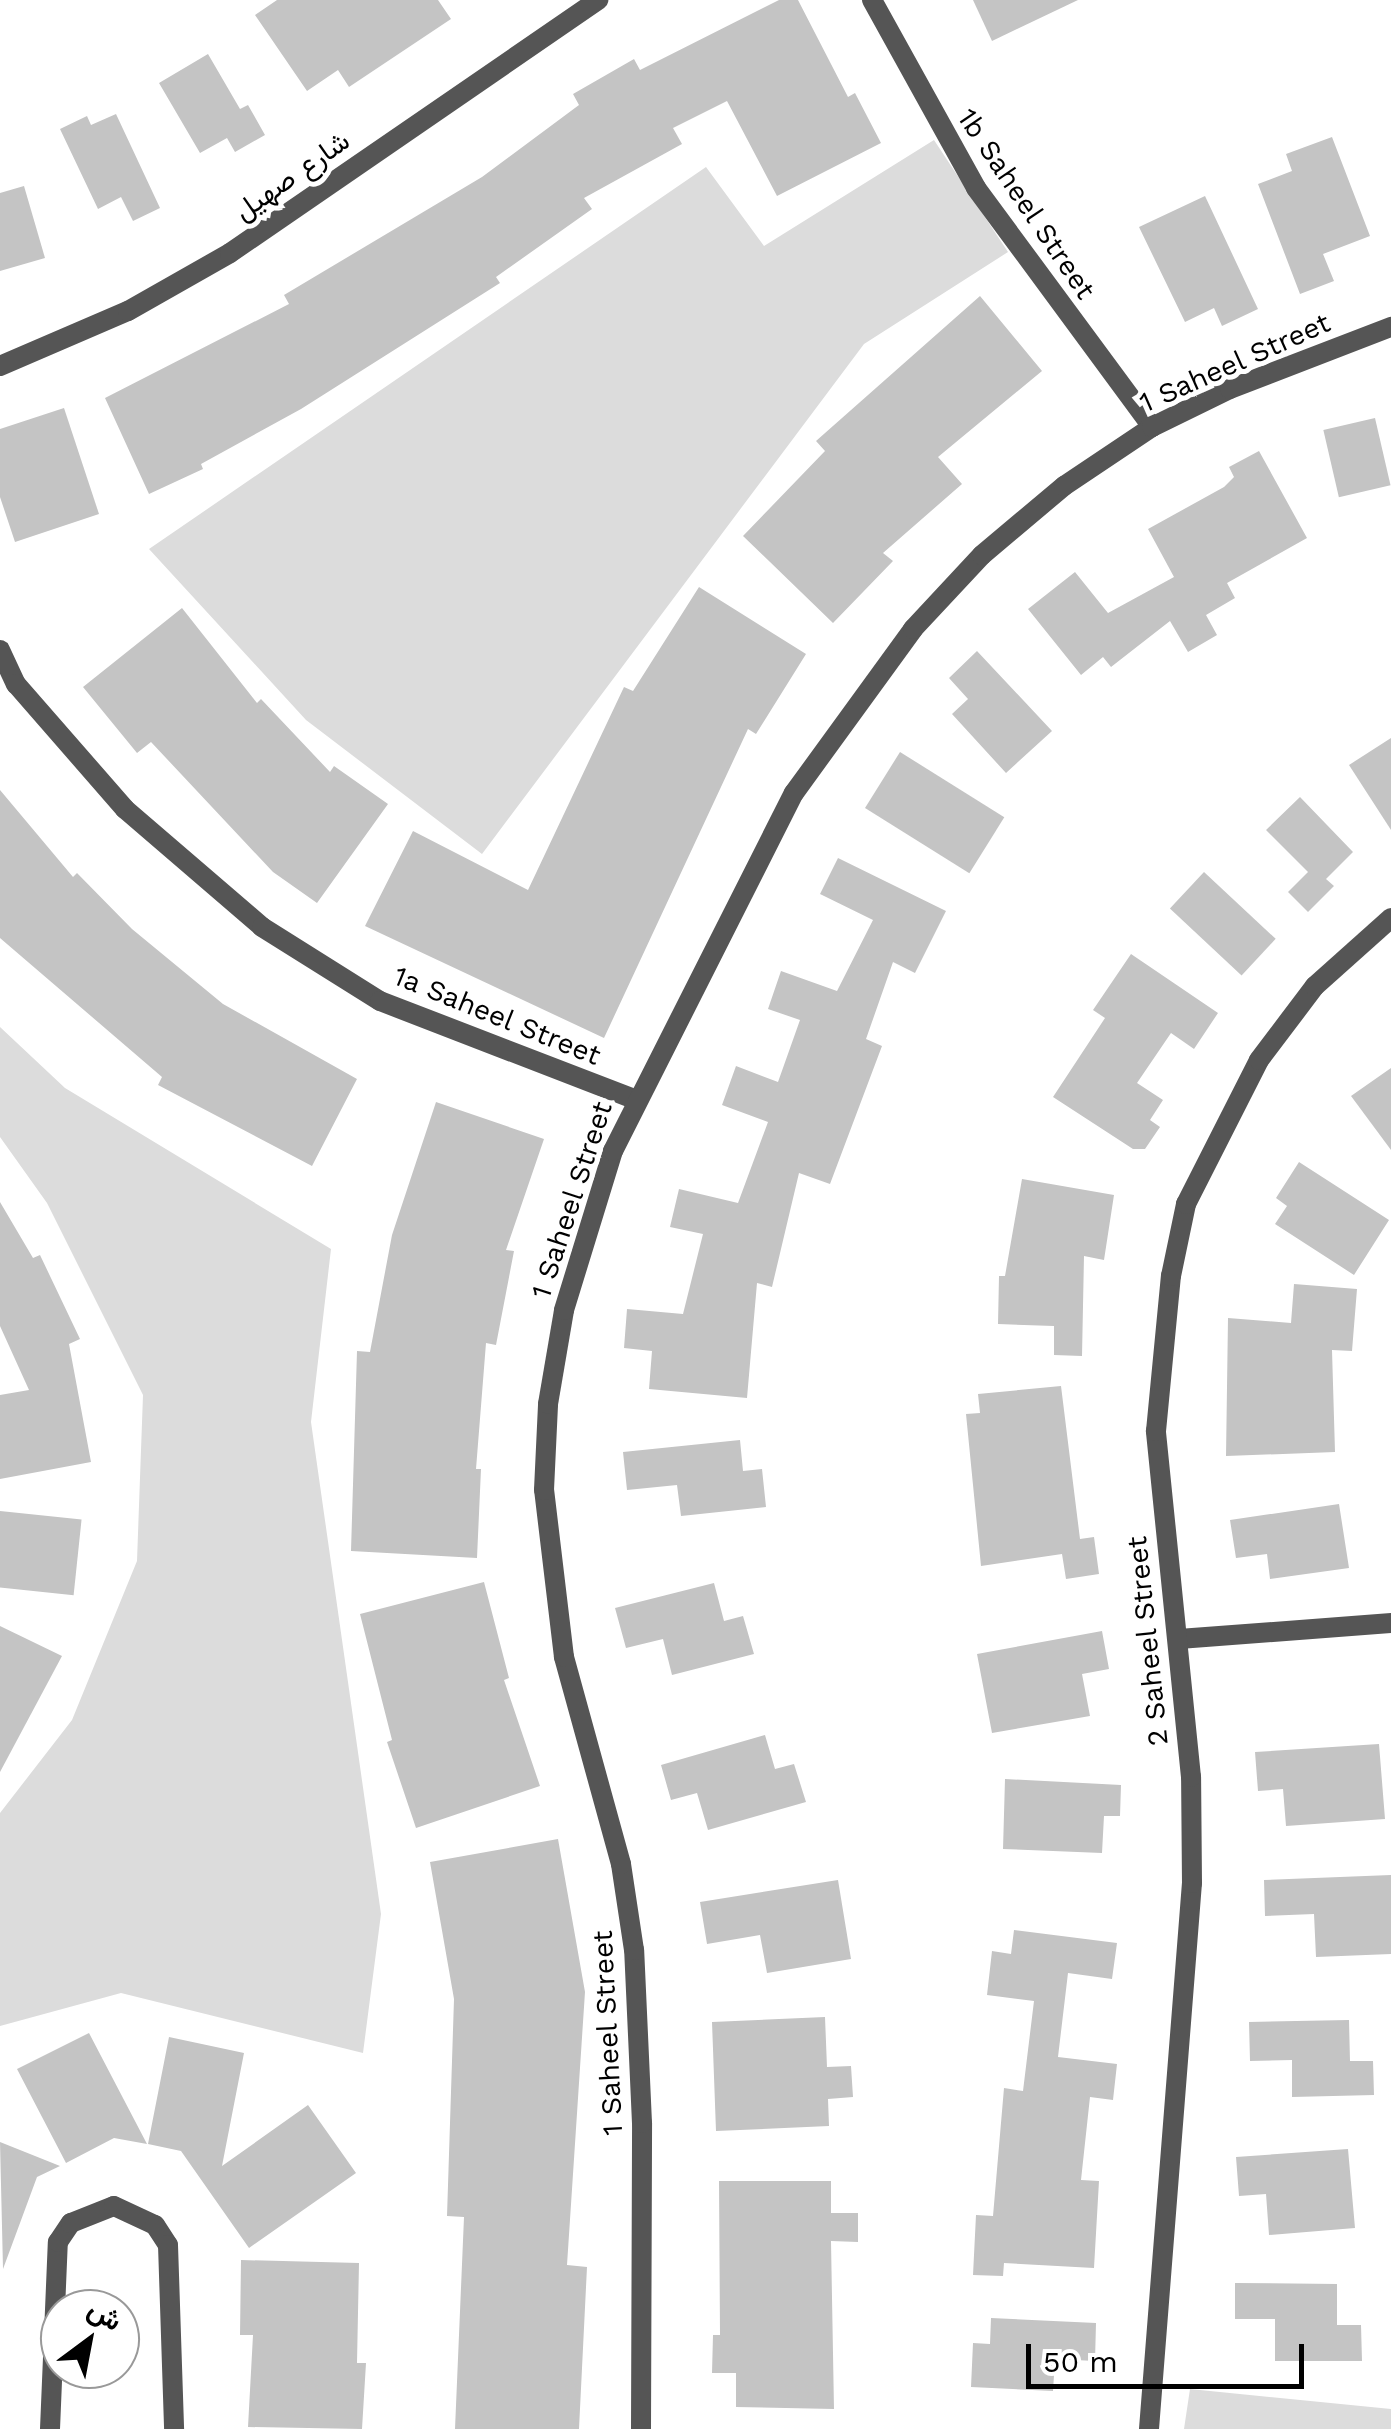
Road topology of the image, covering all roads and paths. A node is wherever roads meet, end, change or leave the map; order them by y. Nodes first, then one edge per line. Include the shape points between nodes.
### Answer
1 (598, 0) edge
2 (872, 0) edge
3 (1391, 327) edge
4 (0, 366) edge
5 (1152, 427) junction
6 (0, 650) edge
7 (1391, 918) edge
8 (634, 1100) junction
9 (1391, 1623) edge
10 (1179, 1638) junction
11 (50, 2429) edge
12 (174, 2429) edge
13 (640, 2429) edge
14 (1149, 2429) edge

1 - 4 street, شارع صهيل via 230,253 128,311
2 - 5 street, 1b Saheel Street via 986,204
3 - 5 street, 1 Saheel Street via 1230,388
5 - 8 street, 1 Saheel Street via 1064,486 982,555 850,709 794,793
6 - 8 street, 1a Saheel Street via 16,684 126,809 262,927 380,1001
7 - 10 street, 2 Saheel Street via 1315,986 1259,1060 1186,1204 1159,1353 1156,1431
8 - 13 street, 1 Saheel Street via 564,1310 548,1404 544,1490 564,1657 621,1864 634,1950 641,2036
9 - 10 street
10 - 14 street, 2 Saheel Street via 1192,1883
11 - 12 street via 58,2242 71,2222 114,2206 155,2225 168,2245

